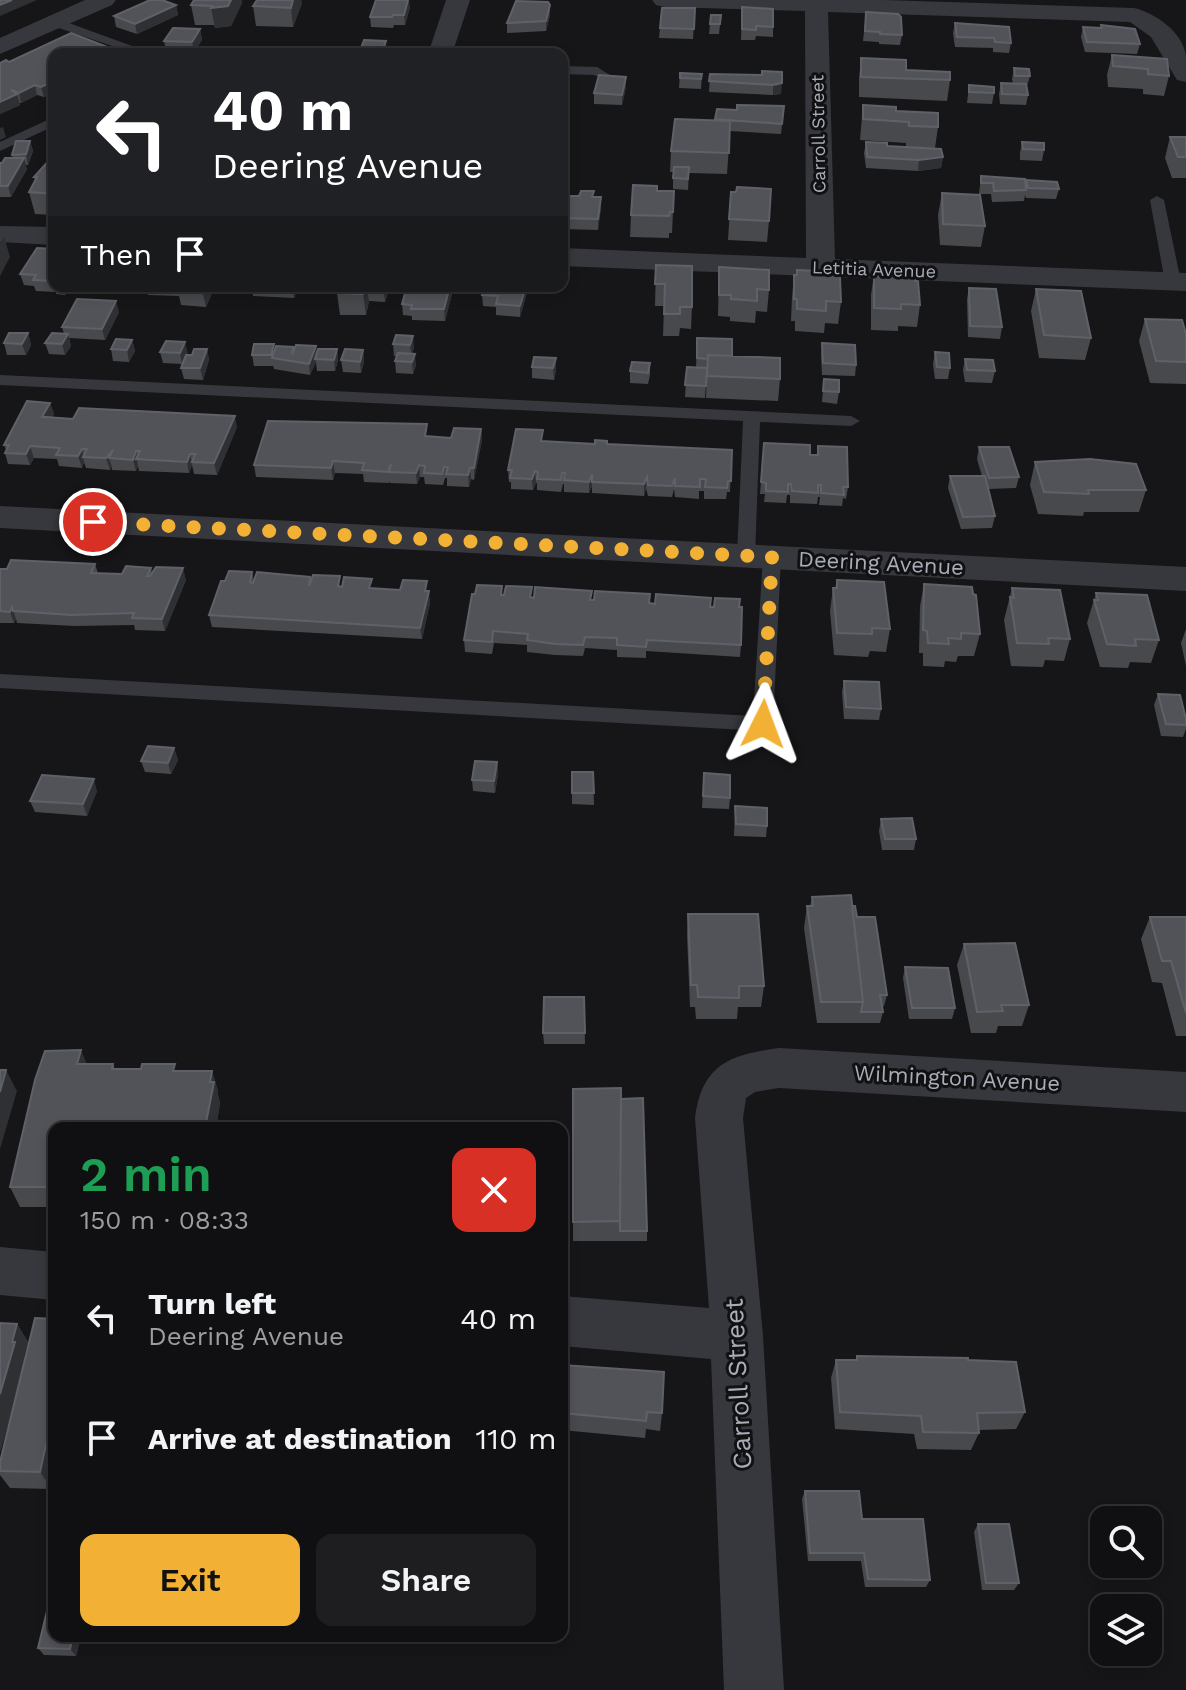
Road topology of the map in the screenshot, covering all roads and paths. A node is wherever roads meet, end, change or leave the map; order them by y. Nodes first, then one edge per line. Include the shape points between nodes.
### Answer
1 (104, 0) edge
2 (458, 0) edge
3 (664, 0) edge
4 (816, 2) edge
5 (54, 22) junction
6 (0, 47) edge
7 (130, 48) edge
8 (442, 48) edge
9 (568, 70) edge
10 (1186, 75) edge
11 (606, 77) edge
12 (48, 124) edge
13 (0, 147) edge
14 (1157, 200) dead end
15 (0, 234) edge
16 (48, 236) edge
17 (568, 257) edge
18 (821, 267) junction
19 (1180, 282) edge
20 (0, 380) edge
21 (752, 416) junction
22 (851, 421) dead end
23 (0, 517) edge
24 (759, 556) junction
25 (1186, 579) edge
26 (0, 681) edge
27 (730, 1081) joint
28 (1186, 1092) edge
29 (0, 1271) edge
30 (48, 1275) edge
31 (568, 1322) edge
32 (737, 1336) junction
33 (754, 1690) edge

1 - 5 street
2 - 8 street
3 - 4 street
4 - 10 street via 1134,15 1161,31
4 - 18 street, Carroll Street
5 - 6 street
5 - 7 lane
9 - 11 lane via 597,71
12 - 13 lane
14 - 19 lane
15 - 16 street
17 - 18 street, Letitia Avenue
18 - 19 street, Letitia Avenue
20 - 21 lane
21 - 22 lane
21 - 24 lane
23 - 24 street, Deering Avenue
24 - 25 street, Deering Avenue
24 - 26 lane via 763,724
27 - 28 street, Wilmington Avenue via 779,1068
27 - 32 street, Carroll Street via 720,1099 719,1118
29 - 30 street
31 - 32 street
32 - 33 street, Carroll Street

